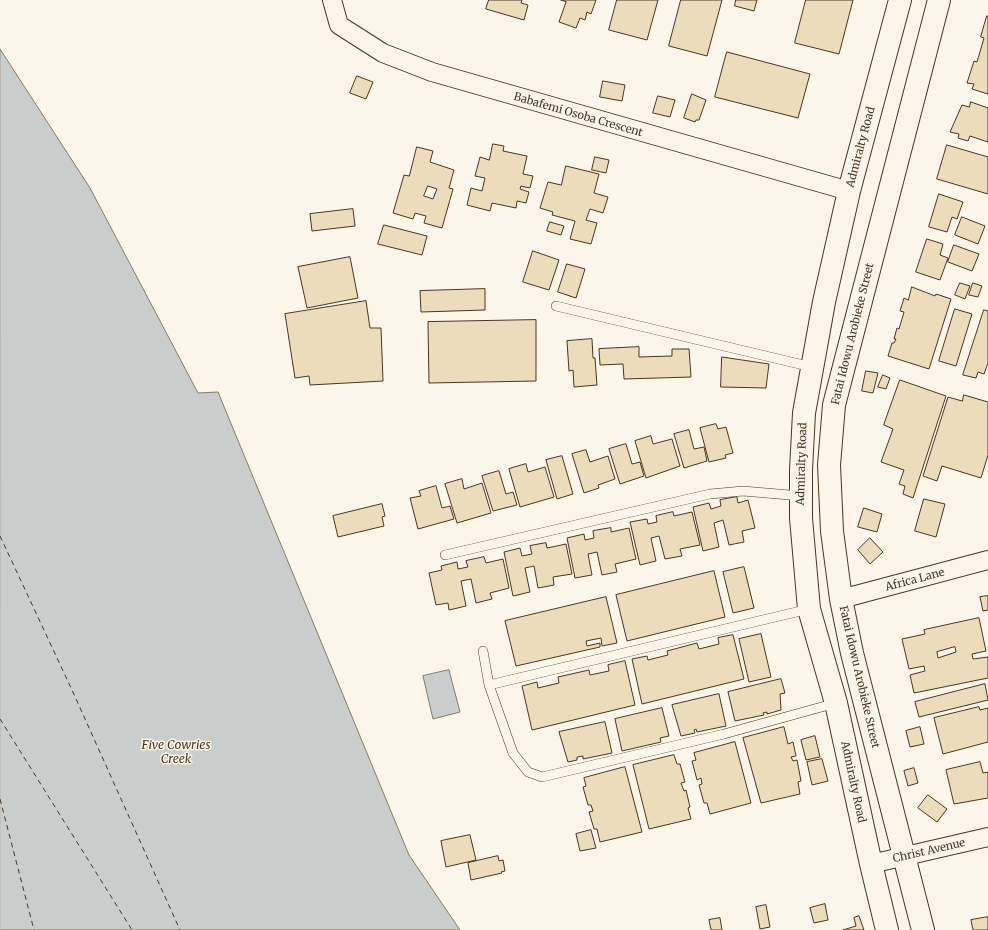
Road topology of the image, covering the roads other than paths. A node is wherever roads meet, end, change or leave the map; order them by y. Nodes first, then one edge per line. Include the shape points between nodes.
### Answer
1 (332, 0) edge
2 (900, 0) edge
3 (939, 0) edge
4 (849, 191) junction
5 (556, 306) dead end
6 (812, 367) junction
7 (801, 496) junction
8 (444, 555) dead end
9 (988, 560) edge
10 (841, 599) junction
11 (809, 609) junction
12 (483, 651) dead end
13 (489, 685) junction
14 (836, 703) junction
15 (988, 837) edge
16 (904, 856) junction
17 (871, 864) junction
18 (887, 930) edge
19 (923, 930) edge

1 - 4 street, Babafemi Osoba Crescent via 339,25 383,53 432,72
2 - 4 street, Admiralty Road
3 - 10 street, Fatai Idowu Arobieke Street via 834,405 829,465 832,530
4 - 6 street, Admiralty Road
5 - 6 lane
6 - 7 street, Admiralty Road via 804,413
7 - 8 lane via 743,491 710,494
7 - 11 street, Admiralty Road
9 - 10 street, Africa Lane
10 - 16 street, Fatai Idowu Arobieke Street via 852,653
11 - 13 lane
11 - 14 street, Admiralty Road
12 - 13 lane
13 - 14 lane via 513,753 528,772 542,777 724,734
14 - 17 street, Admiralty Road
15 - 16 street, Christ Avenue
16 - 17 street, Christ Avenue
16 - 19 street, Fatai Idowu Arobieke Street
17 - 18 street, Admiralty Road

